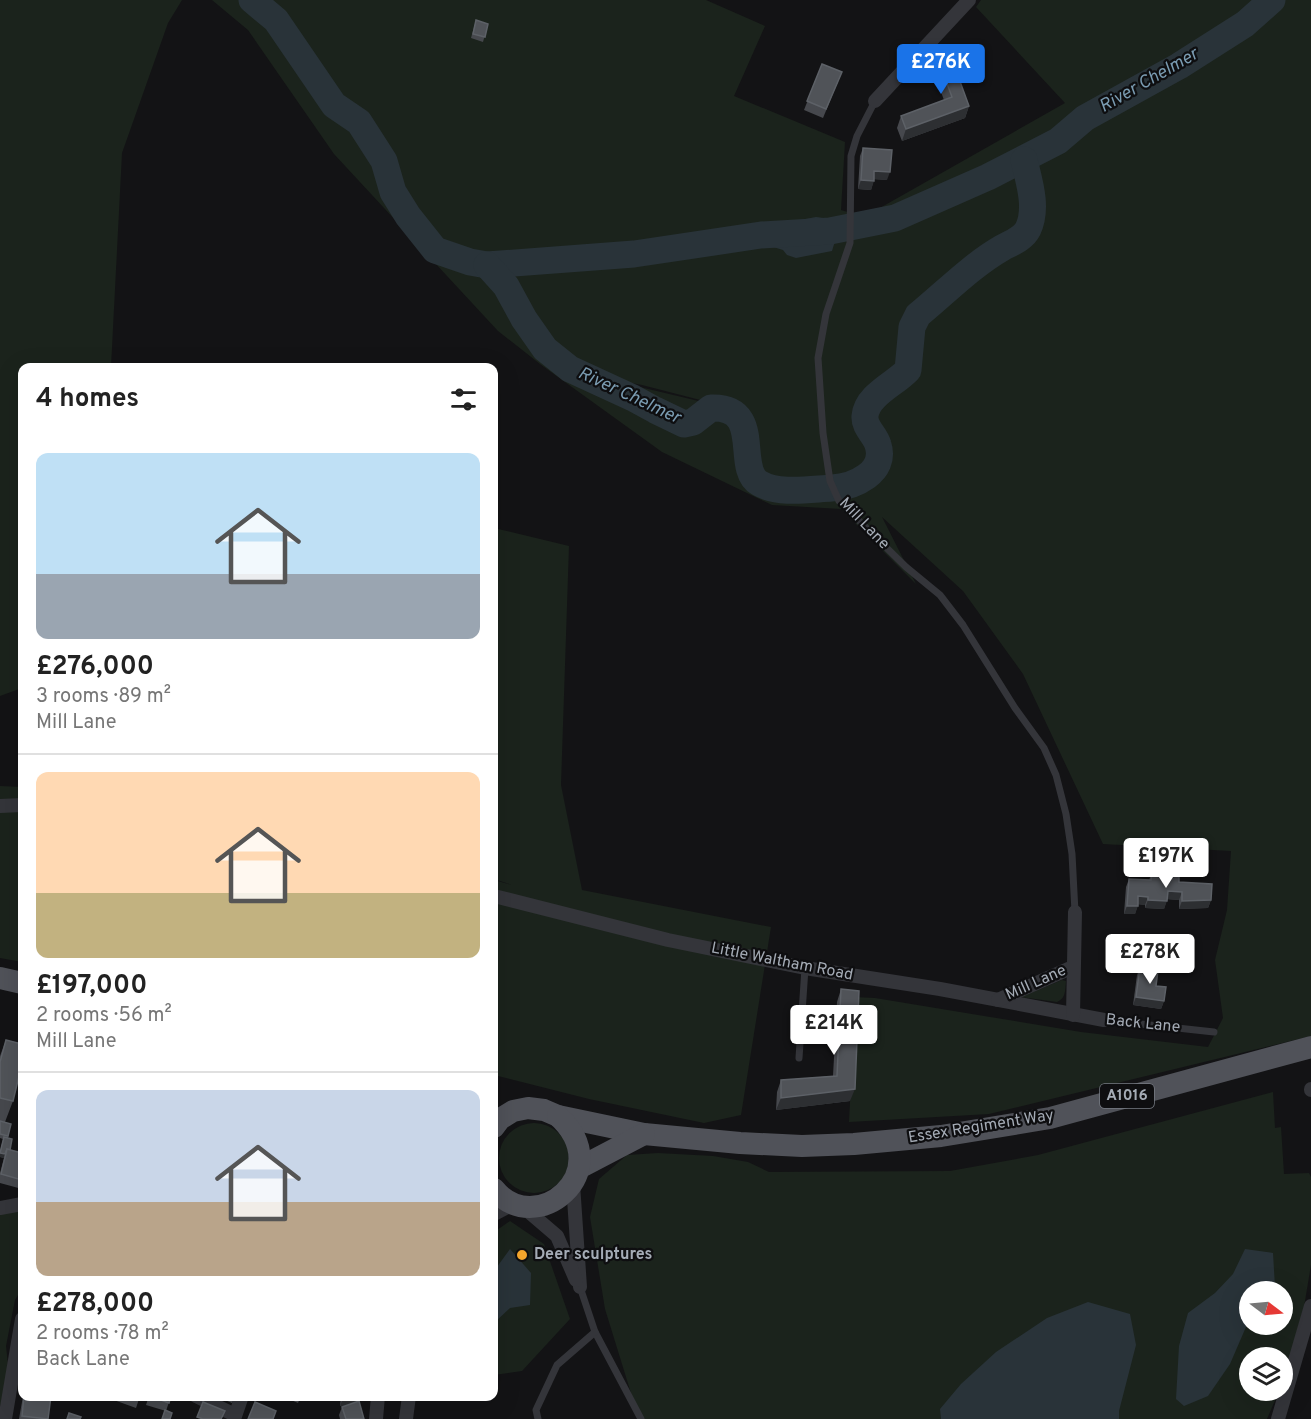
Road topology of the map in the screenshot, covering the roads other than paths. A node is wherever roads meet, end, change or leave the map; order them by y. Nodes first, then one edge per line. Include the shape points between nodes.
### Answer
1 (969, 0) edge
2 (875, 101) joint
3 (18, 805) edge
4 (0, 806) edge
5 (498, 897) edge
6 (1075, 912) joint
7 (1073, 967) junction
8 (805, 968) junction
9 (0, 978) edge
10 (18, 982) edge
11 (998, 1000) junction
12 (1073, 1015) junction
13 (1104, 1020) joint
14 (1214, 1032) dead end
15 (1311, 1047) edge
16 (799, 1058) dead end
17 (558, 1116) junction
18 (498, 1120) edge
19 (644, 1134) junction
20 (576, 1176) junction
21 (498, 1194) edge
22 (18, 1205) edge
23 (0, 1208) edge
24 (510, 1208) edge
25 (580, 1287) junction
26 (1310, 1314) edge
27 (595, 1332) junction
28 (18, 1346) edge
29 (205, 1401) edge
30 (240, 1401) edge
31 (378, 1401) edge
32 (408, 1401) edge
33 (235, 1417) edge
34 (5, 1419) edge
35 (376, 1419) edge
36 (406, 1419) edge
37 (538, 1419) edge
38 (640, 1419) edge
39 (1278, 1419) edge

1 - 2 street, Mill Lane
2 - 6 lane, Mill Lane via 851,156 850,243 826,314 819,358 830,481 839,501 940,595 1044,748 1066,814
3 - 4 street
5 - 8 street, Little Waltham Road via 668,940
6 - 7 street, Mill Lane
7 - 11 street, Mill Lane
7 - 12 street, Mill Lane
8 - 11 street, Little Waltham Road
8 - 16 lane
9 - 10 main road
11 - 12 street, Little Waltham Road
12 - 13 street, Back Lane
13 - 14 lane, Back Lane
15 - 19 main road, Essex Regiment Way / A1016 via 1050,1118 941,1136 802,1146
17 - 18 main road, Essex Regiment Way / A1016 via 528,1108
17 - 19 main road, Essex Regiment Way / A1016
17 - 20 main road via 577,1139 580,1153
19 - 20 main road
20 - 24 main road via 559,1198 542,1206
20 - 25 street
21 - 24 main road
22 - 23 street
24 - 25 street via 557,1236
25 - 27 lane
26 - 39 street
27 - 37 lane via 557,1365 536,1410
27 - 38 lane
28 - 34 street
29 - 33 street
30 - 33 street
31 - 35 street
32 - 36 street

